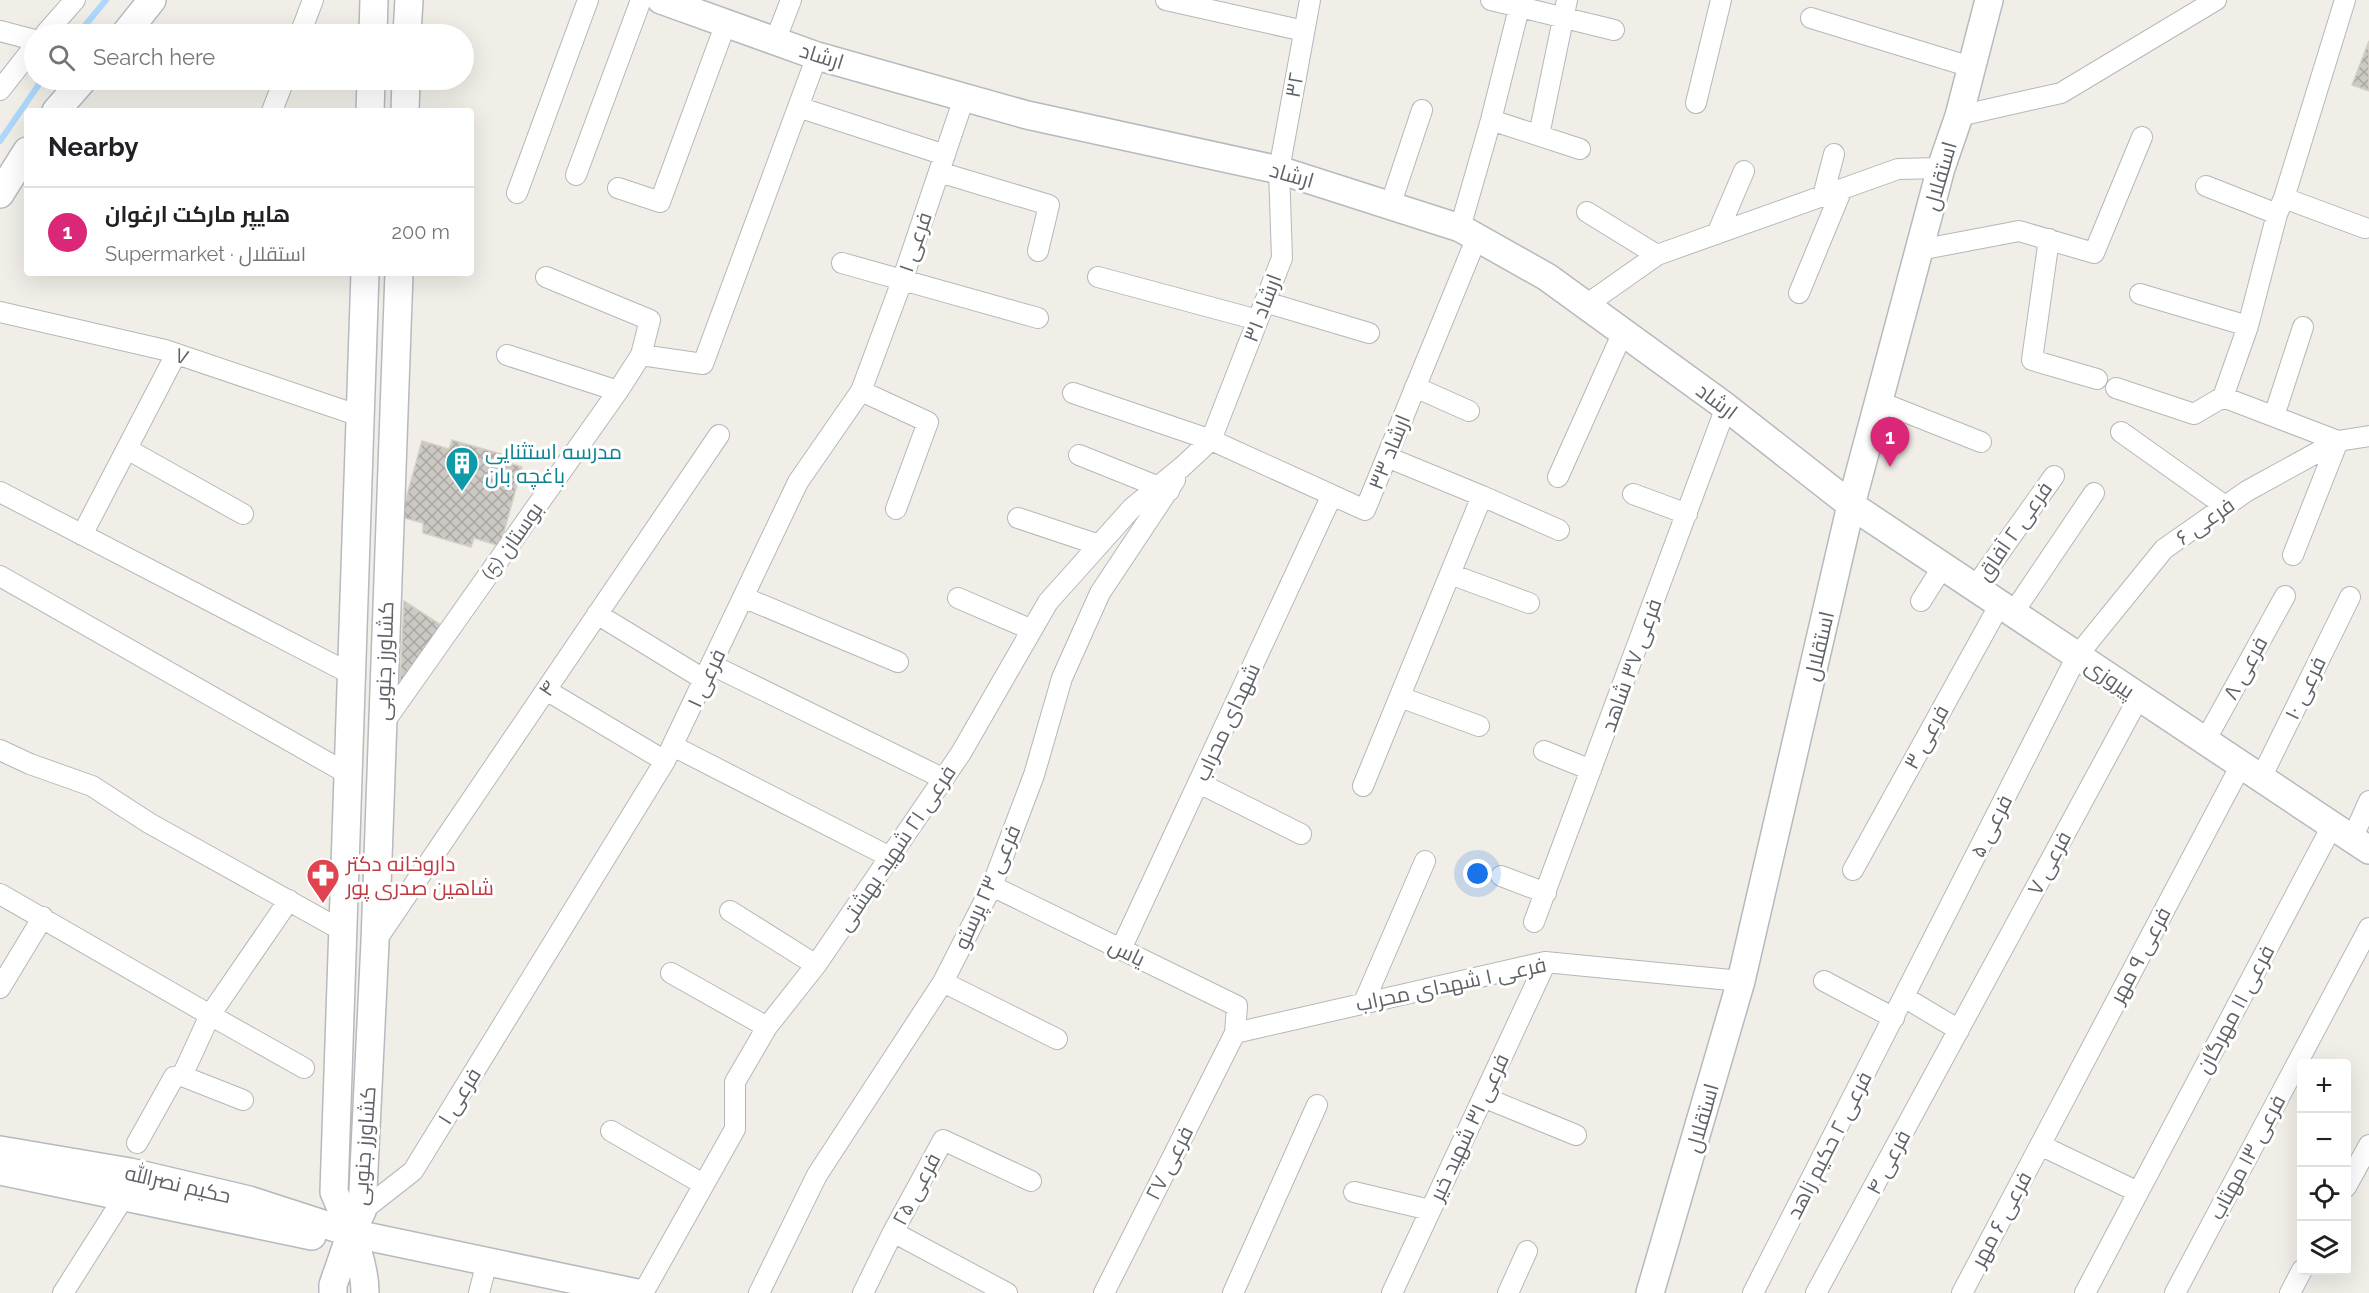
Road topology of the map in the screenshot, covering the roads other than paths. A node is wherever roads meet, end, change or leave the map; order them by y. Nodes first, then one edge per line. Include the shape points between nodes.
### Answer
1 (75, 0) edge
2 (152, 0) edge
3 (313, 0) edge
4 (374, 0) edge
5 (409, 0) edge
6 (588, 0) edge
7 (641, 0) edge
8 (661, 0) edge
9 (791, 0) edge
10 (1166, 0) edge
11 (1310, 0) edge
12 (1491, 0) edge
13 (1721, 0) edge
14 (1989, 0) edge
15 (2216, 0) edge
16 (2345, 0) edge
17 (1520, 4) edge
18 (1565, 9) edge
19 (1811, 18) dead end
20 (726, 23) junction
21 (54, 24) edge
22 (133, 24) edge
23 (304, 24) edge
24 (373, 24) edge
25 (408, 24) edge
26 (1614, 30) dead end
27 (0, 31) edge
28 (1304, 31) junction
29 (24, 37) edge
30 (774, 41) junction
31 (817, 56) junction
32 (24, 60) edge
33 (1971, 67) junction
34 (0, 90) edge
35 (75, 90) edge
36 (280, 90) edge
37 (371, 90) edge
38 (406, 90) edge
39 (964, 98) junction
40 (1696, 103) dead end
41 (798, 107) junction
42 (61, 108) edge
43 (273, 108) edge
44 (370, 108) edge
45 (405, 108) edge
46 (1422, 110) dead end
47 (1959, 116) junction
48 (1491, 120) junction
49 (1539, 135) junction
50 (2142, 137) dead end
51 (1580, 149) dead end
52 (1834, 154) dead end
53 (24, 158) edge
54 (942, 164) junction
55 (1941, 168) junction
56 (1279, 170) junction
57 (1744, 171) dead end
58 (576, 175) dead end
59 (13, 183) edge
60 (2206, 186) dead end
61 (618, 188) dead end
62 (1842, 189) junction
63 (517, 193) dead end
64 (1823, 196) junction
65 (1390, 206) junction
66 (2280, 206) junction
67 (1587, 212) dead end
68 (2366, 228) dead end
69 (1468, 233) junction
70 (1717, 234) junction
71 (2049, 240) junction
72 (1038, 250) dead end
73 (1919, 250) junction
74 (1657, 255) junction
75 (842, 262) dead end
76 (365, 276) edge
77 (399, 276) edge
78 (546, 277) dead end
79 (1098, 277) dead end
80 (902, 280) junction
81 (1799, 293) dead end
82 (2140, 294) dead end
83 (1586, 305) junction
84 (1261, 311) junction
85 (0, 312) edge
86 (1038, 318) dead end
87 (2248, 326) junction
88 (2303, 327) dead end
89 (1623, 332) junction
90 (1369, 333) dead end
91 (176, 354) junction
92 (507, 355) dead end
93 (641, 355) junction
94 (2097, 379) dead end
95 (1415, 387) junction
96 (2116, 388) dead end
97 (861, 391) junction
98 (618, 392) junction
99 (1073, 393) dead end
100 (2223, 397) junction
101 (1880, 402) junction
102 (1726, 407) junction
103 (1469, 411) dead end
104 (360, 416) junction
105 (2274, 416) junction
106 (2121, 432) dead end
107 (719, 435) dead end
108 (2369, 436) edge
109 (1210, 440) junction
110 (2338, 441) junction
111 (1981, 442) dead end
112 (127, 449) junction
113 (1079, 455) dead end
114 (1387, 457) junction
115 (2054, 476) dead end
116 (1558, 477) dead end
117 (1164, 489) junction
118 (0, 492) edge
119 (2094, 493) dead end
120 (1633, 494) dead end
121 (1332, 495) junction
122 (1482, 496) junction
123 (1851, 505) junction
124 (2225, 506) junction
125 (896, 509) dead end
126 (243, 514) dead end
127 (1687, 514) junction
128 (1018, 518) dead end
129 (1559, 530) dead end
130 (82, 536) junction
131 (389, 542) junction
132 (356, 545) junction
133 (1099, 545) junction
134 (2294, 555) dead end
135 (1943, 566) junction
136 (1450, 574) junction
137 (0, 576) edge
138 (1975, 587) junction
139 (2285, 596) dead end
140 (743, 597) junction
141 (2350, 597) dead end
142 (958, 598) dead end
143 (1921, 601) dead end
144 (1529, 603) dead end
145 (2006, 608) junction
146 (597, 614) junction
147 (1032, 630) junction
148 (2077, 656) junction
149 (898, 662) dead end
150 (708, 672) junction
151 (351, 674) junction
152 (546, 690) junction
153 (1400, 697) junction
154 (2139, 697) junction
155 (381, 726) junction
156 (1479, 726) dead end
157 (2205, 741) junction
158 (0, 750) edge
159 (1544, 751) dead end
160 (669, 754) junction
161 (1591, 770) junction
162 (2251, 772) junction
163 (348, 774) junction
164 (944, 779) junction
165 (1199, 783) junction
166 (1363, 786) dead end
167 (2369, 801) edge
168 (1301, 834) dead end
169 (2351, 838) edge
170 (890, 857) junction
171 (1425, 861) dead end
172 (1853, 870) dead end
173 (1501, 876) dead end
174 (992, 886) junction
175 (1546, 893) junction
176 (0, 894) edge
177 (289, 900) junction
178 (730, 911) dead end
179 (43, 917) junction
180 (1534, 922) dead end
181 (2369, 928) edge
182 (343, 931) junction
183 (375, 942) junction
184 (1121, 949) junction
185 (1546, 962) junction
186 (816, 964) junction
187 (671, 973) dead end
188 (1740, 981) junction
189 (1824, 981) dead end
190 (943, 982) junction
191 (0, 988) edge
192 (1904, 997) junction
193 (1364, 1002) junction
194 (210, 1015) junction
195 (1894, 1018) junction
196 (767, 1027) junction
197 (1959, 1030) junction
198 (1235, 1033) junction
199 (1057, 1039) dead end
200 (304, 1068) dead end
201 (182, 1076) junction
202 (1483, 1097) junction
203 (243, 1100) dead end
204 (1317, 1105) dead end
205 (611, 1131) dead end
206 (1576, 1135) dead end
207 (137, 1143) dead end
208 (2040, 1145) junction
209 (2369, 1145) edge
210 (0, 1150) edge
211 (0, 1171) edge
212 (2351, 1178) edge
213 (1031, 1181) dead end
214 (127, 1184) junction
215 (703, 1184) junction
216 (1354, 1192) dead end
217 (2138, 1192) junction
218 (1430, 1209) junction
219 (357, 1222) junction
220 (893, 1232) junction
221 (1527, 1251) dead end
222 (488, 1262) junction
223 (2299, 1275) edge
224 (332, 1290) edge
225 (63, 1293) edge
226 (364, 1293) edge
227 (479, 1293) edge
228 (637, 1293) edge
229 (643, 1293) edge
230 (759, 1293) edge
231 (863, 1293) edge
232 (1007, 1293) edge
233 (1104, 1293) edge
234 (1233, 1293) edge
235 (1392, 1293) edge
236 (1508, 1293) edge
237 (1650, 1293) edge
238 (1753, 1293) edge
239 (1816, 1293) edge
240 (1962, 1293) edge
241 (2085, 1293) edge
242 (2175, 1293) edge
243 (2290, 1293) edge

1 - 21 street
2 - 22 street
3 - 23 street
4 - 24 street
5 - 25 street
6 - 63 street
7 - 58 street
8 - 20 street, ارشاد
9 - 30 street
10 - 28 street
11 - 28 street, ۳۲
12 - 17 street
13 - 40 street
14 - 33 street, استقلال
15 - 47 street via 2061,93
16 - 66 street
17 - 18 street
17 - 48 street, ارشاد ۳۳
18 - 26 street
18 - 49 street
19 - 33 street
20 - 30 street, ارشاد
20 - 61 street via 660,202
27 - 29 street
28 - 56 street, ۳۲
30 - 31 street, ارشاد
31 - 39 street, ارشاد
31 - 41 street
32 - 34 street
33 - 47 street, استقلال
35 - 42 street
36 - 43 street
37 - 44 street
38 - 45 street
39 - 54 street, فرعی ۱
39 - 56 street, ارشاد
41 - 54 street
41 - 93 street via 703,364
46 - 65 street
47 - 55 street, استقلال
48 - 49 street
48 - 69 street, ارشاد ۳۳
49 - 51 street
50 - 71 street via 2094,253
52 - 64 street
53 - 59 street
54 - 72 street via 1049,205
54 - 80 street, فرعی ۱
55 - 62 street via 1898,169
55 - 73 street, استقلال
56 - 65 street, ارشاد
56 - 84 street, ارشاد ۳۱ via 1282,258
57 - 70 street
60 - 66 street
62 - 64 street
62 - 81 street
64 - 70 street
65 - 69 street, ارشاد
66 - 68 street
66 - 87 street
67 - 74 street
69 - 83 street, ارشاد via 1547,277
69 - 95 street, ارشاد ۳۳
70 - 74 street
71 - 73 street via 2019,231
71 - 94 street via 2032,360
73 - 101 street, استقلال
74 - 83 street
75 - 80 street
76 - 104 street, کشاورز جنوبی
77 - 131 street, کشاورز جنوبی
78 - 93 street, بوستان (5) via 650,320
79 - 84 street
80 - 86 street
80 - 97 street, فرعی ۱
82 - 87 street
83 - 89 street, ارشاد
84 - 90 street
84 - 109 street, ارشاد ۳۱
85 - 91 street, ۷
87 - 100 street
88 - 105 street
89 - 102 street, ارشاد
89 - 116 street
91 - 104 street, ۷
91 - 112 street
92 - 98 street
93 - 98 street, بوستان (5)
95 - 103 street
95 - 114 street, ارشاد ۳۳
96 - 100 street via 2194,414
97 - 125 street via 928,422
97 - 140 street, فرعی ۱ via 798,482
98 - 155 street, بوستان (5)
99 - 109 street, ارشاد ۳۳
100 - 105 street
101 - 111 street
101 - 123 street, استقلال
102 - 123 street, ارشاد
102 - 127 street, فرعی ۳۷ شاهد
104 - 132 street, کشاورز جنوبی
105 - 110 street
106 - 124 street
107 - 146 street, ۴
108 - 110 street, فرعی ۶
109 - 117 street, فرعی ۲۱ شهید بهشتی
109 - 121 street, ارشاد ۳۳
110 - 124 street, فرعی ۶
110 - 134 street
112 - 126 street
112 - 130 street
113 - 117 street
114 - 121 street, ارشاد ۳۳ via 1365,510
114 - 122 street
115 - 138 street, فرعی ۲ آفاق
117 - 133 street, فرعی ۲۱ شهید بهشتی via 1132,508
117 - 174 street, فرعی ۲۳ پرستو via 1100,592 1062,678 1034,775
118 - 130 street
119 - 145 street, فرعی ۳
120 - 127 street
121 - 165 street, شهدای محراب
122 - 129 street
122 - 136 street
123 - 135 street, پیروزی
123 - 188 street, استقلال
124 - 148 street, فرعی ۶ via 2164,549
127 - 161 street, فرعی ۳۷ شاهد
128 - 133 street
130 - 151 street
131 - 132 street
131 - 155 street, کشاورز جنوبی
132 - 151 street, کشاورز جنوبی
133 - 147 street, فرعی ۲۱ شهید بهشتی via 1048,602
135 - 138 street, پیروزی
135 - 143 street
136 - 144 street
136 - 153 street
137 - 163 street
138 - 145 street, پیروزی
139 - 157 street, فرعی ۸
140 - 149 street
140 - 150 street, فرعی ۱
141 - 162 street, فرعی ۱۰
142 - 147 street
145 - 148 street, پیروزی
145 - 172 street, فرعی ۳
146 - 150 street
146 - 152 street, ۴
147 - 164 street, فرعی ۲۱ شهید بهشتی
148 - 154 street, پیروزی
148 - 192 street, فرعی ۵
150 - 160 street, فرعی ۱
150 - 164 street
151 - 163 street, کشاورز جنوبی
152 - 160 street
152 - 183 street, ۴
153 - 156 street
153 - 166 street
154 - 157 street, پیروزی
154 - 197 street, فرعی ۷
155 - 183 street, کشاورز جنوبی
157 - 162 street, پیروزی
158 - 177 street via 92,786 149,823
159 - 161 street
160 - 170 street
160 - 219 street, فرعی ۱ via 413,1171
161 - 175 street, فرعی ۳۷ شاهد
162 - 169 street, پیروزی
162 - 208 street, فرعی ۹ مهر
163 - 182 street, کشاورز جنوبی
164 - 170 street, فرعی ۲۱ شهید بهشتی
165 - 168 street
165 - 184 street, شهدای محراب
167 - 169 street, فرعی ۱۱ مهرگان
169 - 217 street, فرعی ۱۱ مهرگان
170 - 186 street, فرعی ۲۱ شهید بهشتی
171 - 193 street
173 - 175 street
174 - 184 street, یاس
174 - 190 street, فرعی ۲۳ پرستو
175 - 180 street, فرعی ۳۷ شاهد
176 - 179 street
177 - 182 street
177 - 194 street
178 - 186 street
179 - 191 street
179 - 194 street
181 - 242 street, فرعی ۱۳ مهتاب
182 - 219 street, کشاورز جنوبی via 334,1192
183 - 219 street, کشاورز جنوبی
184 - 198 street, یاس via 1237,1006
185 - 188 street, فرعی ۱ شهدای محراب
185 - 193 street, فرعی ۱ شهدای محراب
185 - 202 street, فرعی ۳۱ شهید خیر
186 - 196 street, فرعی ۲۱ شهید بهشتی
187 - 196 street
188 - 237 street, استقلال
189 - 195 street
190 - 199 street
190 - 230 street, فرعی ۲۳ پرستو via 817,1175
192 - 195 street, فرعی ۲ حکیم زاهد
192 - 197 street
193 - 198 street, فرعی ۱ شهدای محراب
194 - 200 street
194 - 201 street
195 - 238 street, فرعی ۲ حکیم زاهد
196 - 215 street, فرعی ۲۱ شهید بهشتی via 735,1082 735,1129
197 - 239 street, فرعی ۴
198 - 233 street, فرعی ۲۷
201 - 203 street
201 - 207 street via 174,1077
202 - 206 street
202 - 218 street, فرعی ۳۱ شهید خیر
204 - 234 street
205 - 215 street
208 - 217 street
208 - 240 street, فرعی ۶ مهر
209 - 212 street
210 - 214 street, حکیم نصرالله
211 - 214 street, حکیم نصرالله
213 - 220 street, فرعی ۲۵ via 943,1140
214 - 219 street, حکیم نصرالله via 325,1239
214 - 225 street
215 - 229 street, فرعی ۲۱ شهید بهشتی
216 - 218 street
217 - 241 street, فرعی ۱۱ مهرگان
218 - 235 street, فرعی ۳۱ شهید خیر
219 - 222 street, حکیم نصرالله
219 - 224 street
219 - 226 street
220 - 231 street, فرعی ۲۵
220 - 232 street
221 - 236 street
222 - 227 street
222 - 228 street, حکیم نصرالله
223 - 243 street

